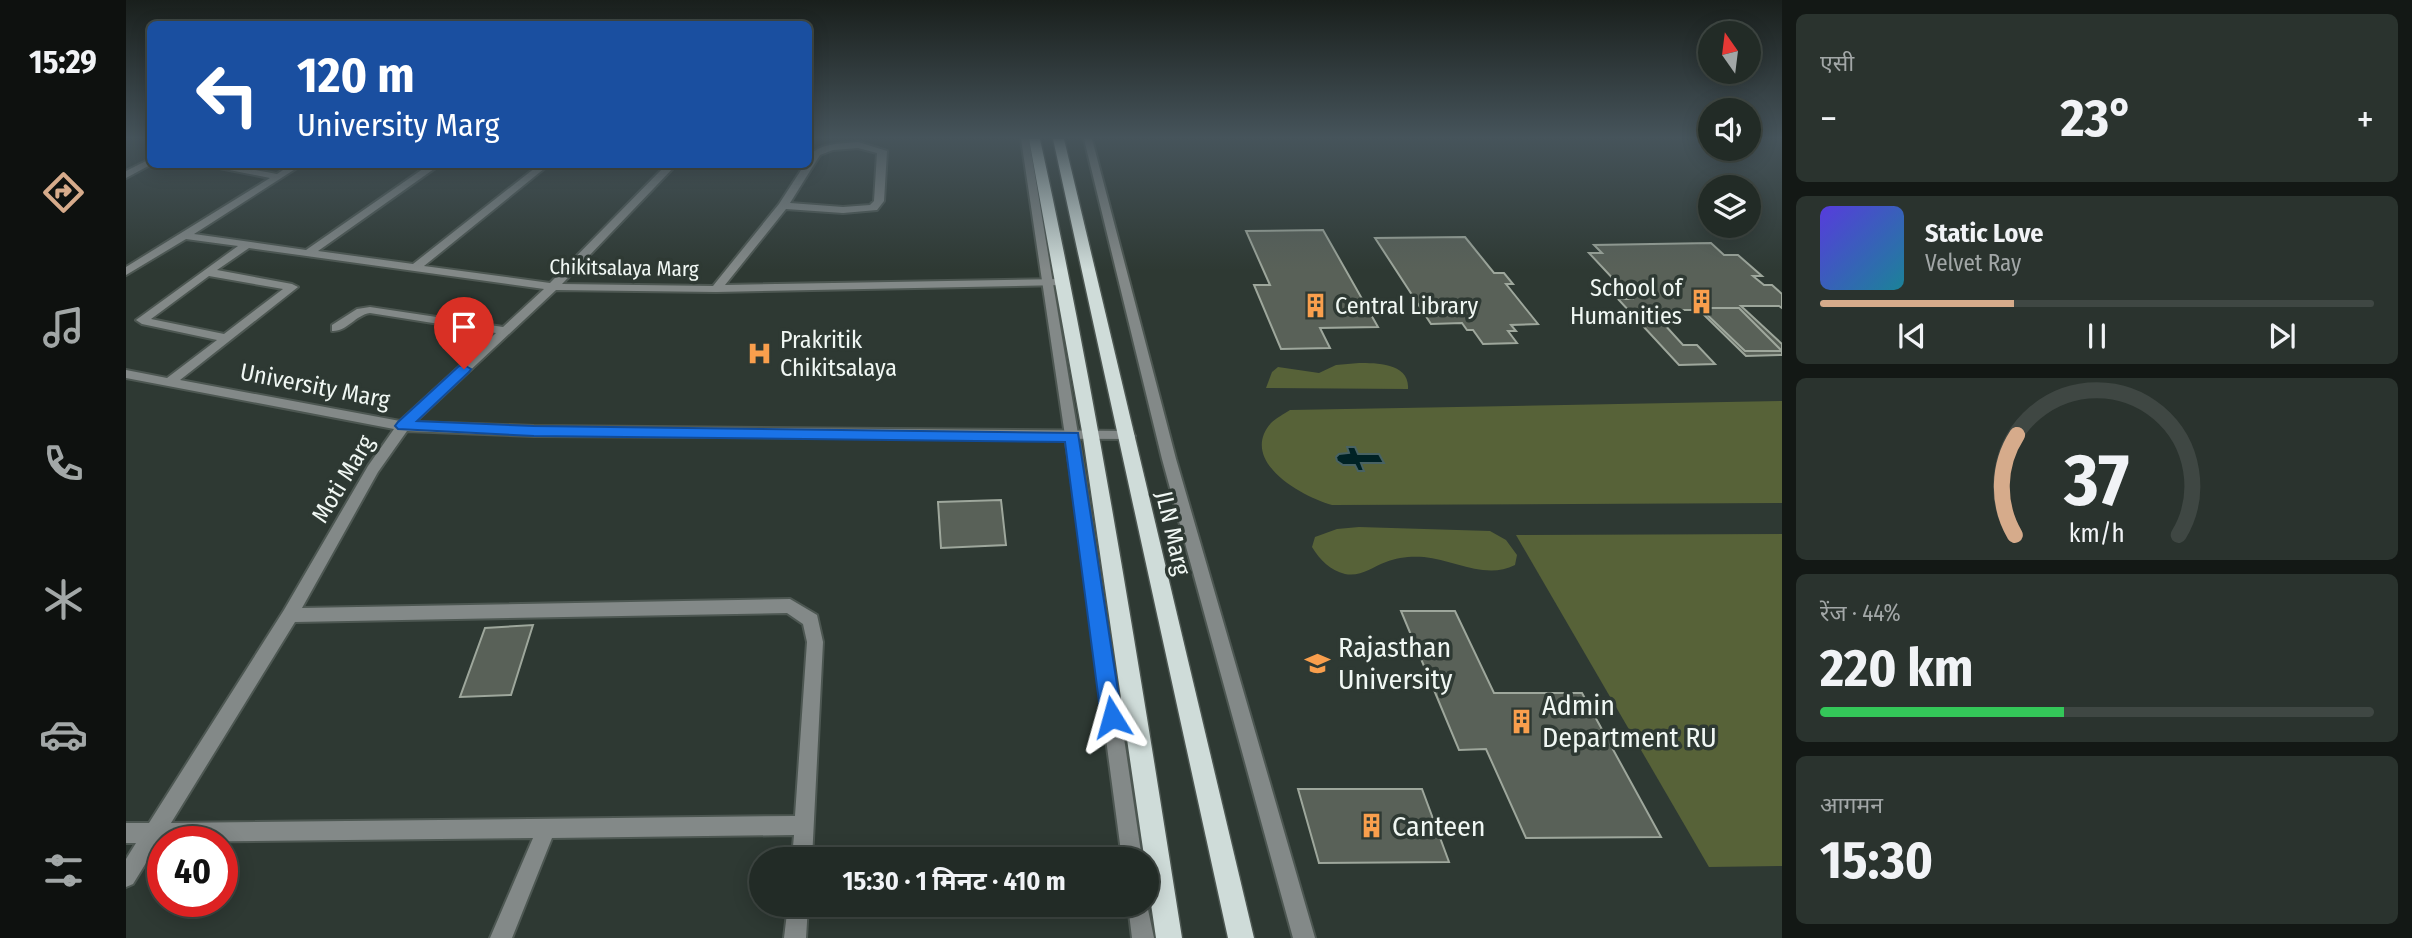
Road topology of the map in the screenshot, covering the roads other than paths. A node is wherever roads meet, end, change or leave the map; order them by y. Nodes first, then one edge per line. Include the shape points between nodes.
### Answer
1 (270, 183) edge
2 (410, 183) edge
3 (522, 183) edge
4 (655, 183) edge
5 (798, 183) edge
6 (880, 183) edge
7 (1031, 183) edge
8 (1044, 183) edge
9 (1068, 183) edge
10 (1099, 183) edge
11 (783, 206) junction
12 (185, 236) junction
13 (247, 245) junction
14 (310, 252) junction
15 (415, 268) junction
16 (126, 272) edge
17 (208, 272) junction
18 (1046, 282) junction
19 (1066, 282) junction
20 (553, 287) junction
21 (716, 289) junction
22 (336, 328) dead end
23 (505, 331) junction
24 (226, 338) junction
25 (126, 374) edge
26 (170, 383) junction
27 (403, 426) junction
28 (1128, 436) junction
29 (1072, 437) junction
30 (1092, 437) junction
31 (290, 615) junction
32 (804, 825) junction
33 (157, 826) edge
34 (546, 829) junction
35 (238, 831) edge
36 (147, 832) edge
37 (126, 833) edge
38 (147, 842) edge
39 (803, 847) edge
40 (1130, 847) edge
41 (126, 877) edge
42 (797, 917) edge
43 (1140, 917) edge
44 (500, 938) edge
45 (795, 938) edge
46 (1143, 938) edge
47 (1169, 938) edge
48 (1241, 938) edge
49 (1304, 938) edge

1 - 12 street
2 - 14 street
3 - 15 street
4 - 20 street, Moti Marg
5 - 11 street
6 - 11 street via 879,201 873,208
7 - 18 street
8 - 19 main road
9 - 28 main road, JLN Marg
10 - 49 street via 1169,459
11 - 21 street
12 - 13 street, Chikitsalaya Marg
12 - 16 street
13 - 14 street, Chikitsalaya Marg
13 - 17 street
14 - 15 street, Chikitsalaya Marg
15 - 20 street, Chikitsalaya Marg
17 - 24 street via 142,320
17 - 24 street via 292,287
18 - 19 street, Chikitsalaya Marg
18 - 21 street, Chikitsalaya Marg
18 - 29 street
19 - 30 main road
20 - 21 street, Chikitsalaya Marg
20 - 23 street, Moti Marg
22 - 23 street via 370,310
23 - 27 street, Moti Marg
24 - 26 street
25 - 26 street, University Marg
26 - 27 street, University Marg
27 - 29 street, University Marg
27 - 31 street, Moti Marg via 373,469
28 - 30 street, University Marg
28 - 48 main road, JLN Marg
29 - 30 street, University Marg
29 - 40 street
30 - 47 main road
31 - 32 street via 790,606 811,620 814,642
31 - 33 street, Moti Marg
32 - 34 street
32 - 39 street
34 - 35 street
34 - 44 street
36 - 37 street
38 - 41 street, Moti Marg
42 - 45 street
43 - 46 street

